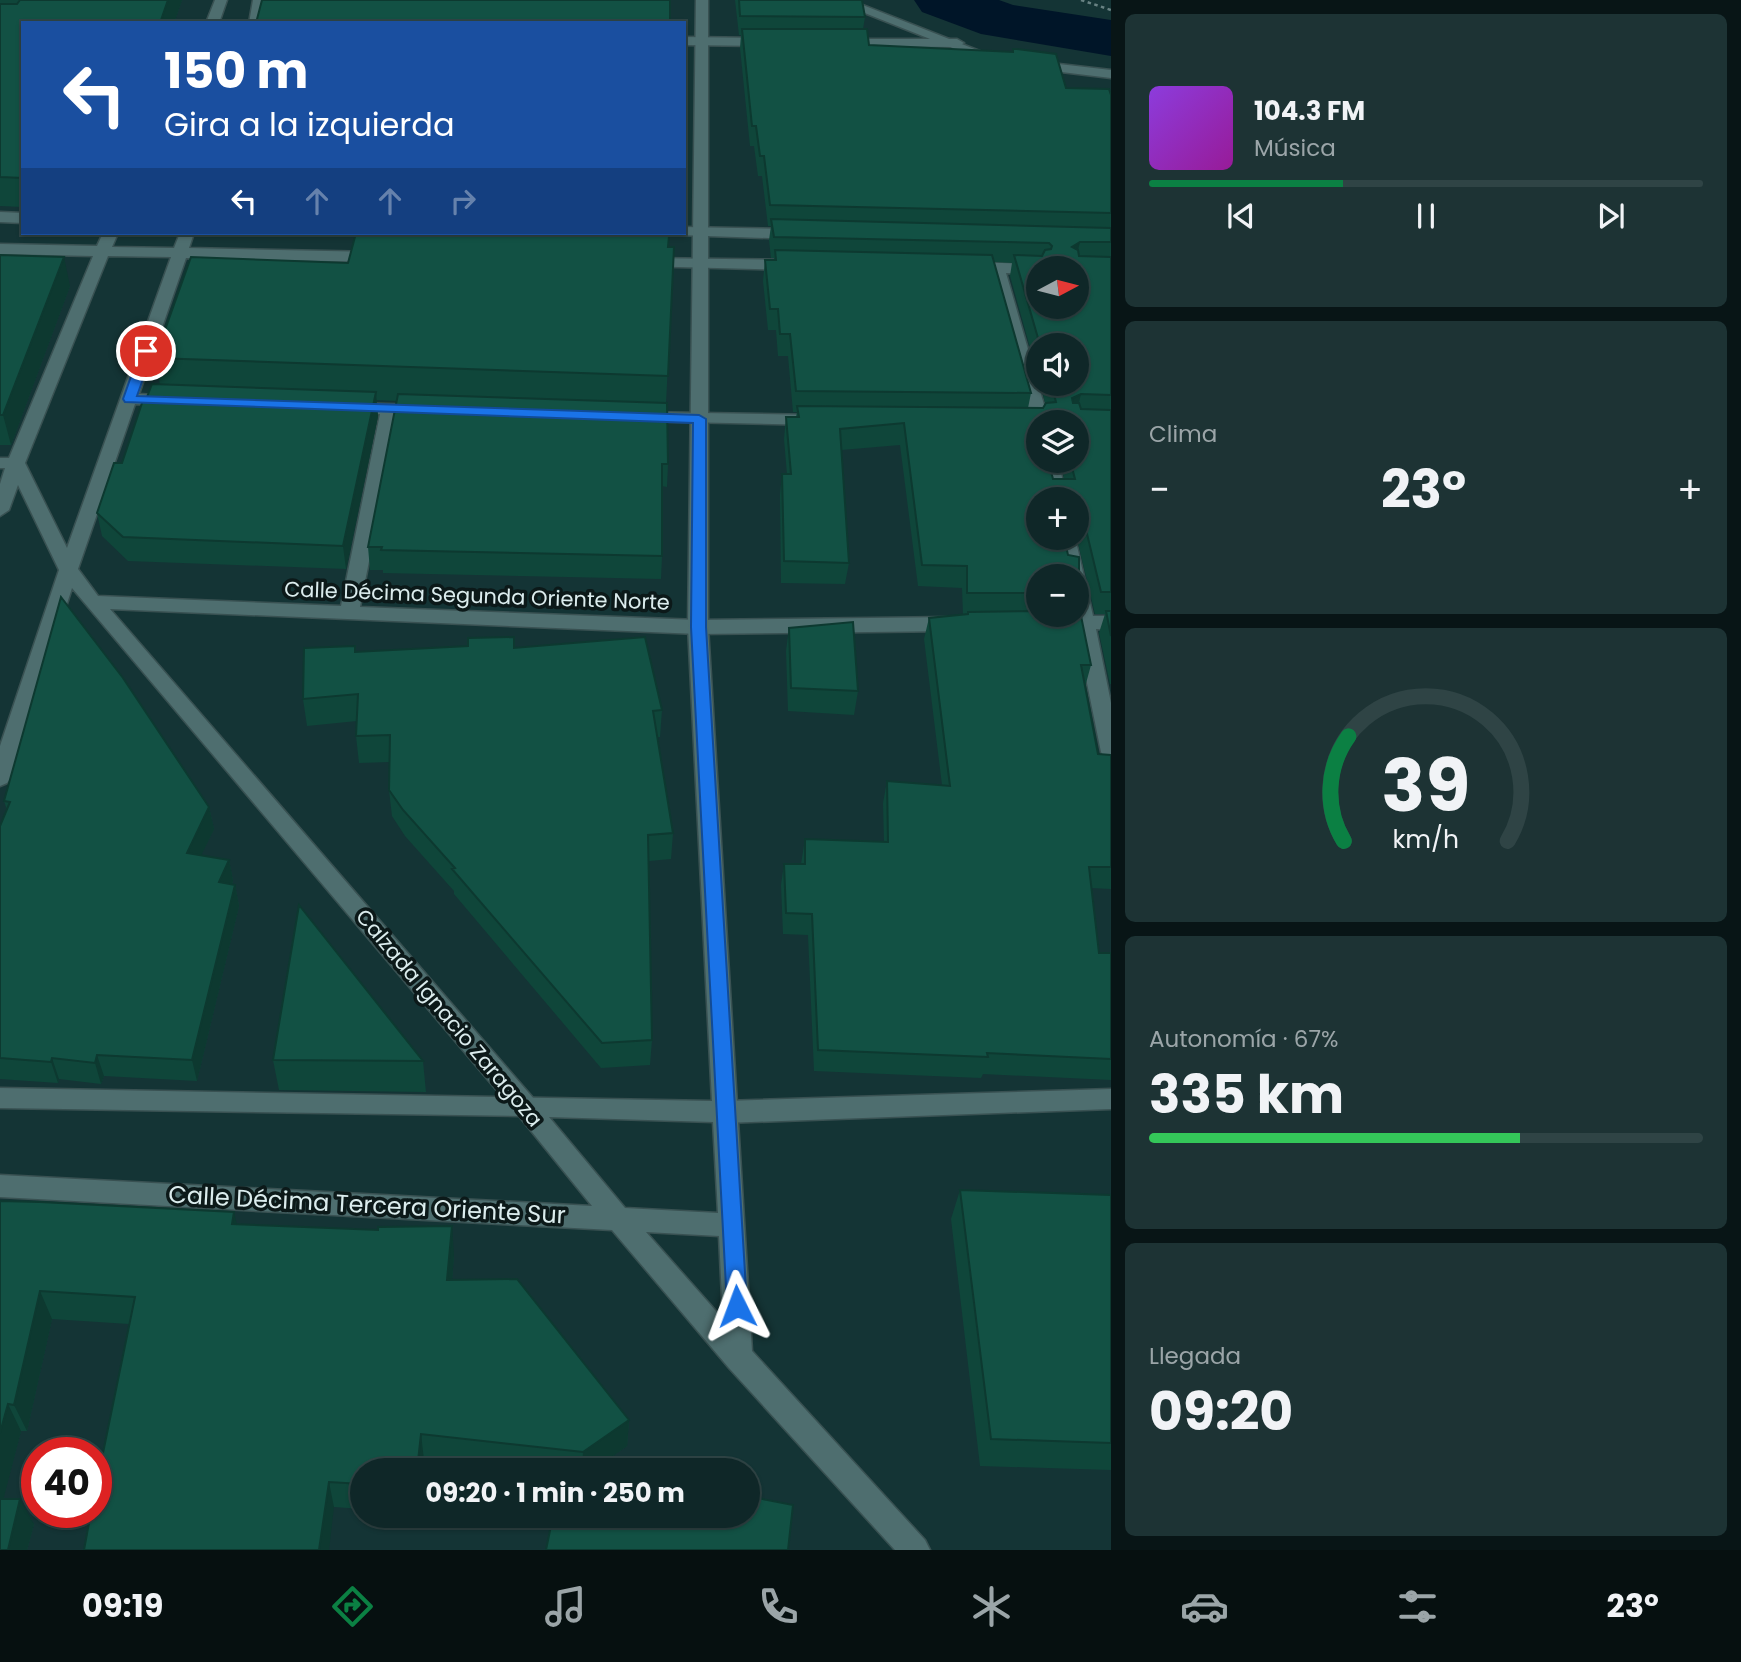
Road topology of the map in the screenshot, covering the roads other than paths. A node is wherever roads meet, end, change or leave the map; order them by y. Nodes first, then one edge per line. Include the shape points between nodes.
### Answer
1 (220, 0) edge
2 (259, 0) edge
3 (702, 0) edge
4 (838, 0) edge
5 (213, 21) edge
6 (255, 21) edge
7 (686, 41) edge
8 (701, 41) junction
9 (778, 42) edge
10 (830, 43) edge
11 (957, 43) junction
12 (1111, 74) edge
13 (0, 217) edge
14 (21, 218) edge
15 (693, 232) edge
16 (811, 234) edge
17 (109, 235) edge
18 (186, 235) edge
19 (0, 249) edge
20 (102, 252) junction
21 (180, 253) junction
22 (386, 258) edge
23 (633, 263) edge
24 (701, 264) junction
25 (809, 265) edge
26 (957, 267) edge
27 (997, 268) junction
28 (1026, 269) edge
29 (130, 399) junction
30 (184, 401) edge
31 (335, 407) edge
32 (390, 409) junction
33 (1031, 410) edge
34 (443, 411) edge
35 (618, 416) edge
36 (699, 419) junction
37 (835, 420) edge
38 (8, 463) edge
39 (0, 510) edge
40 (68, 570) junction
41 (93, 602) junction
42 (349, 614) junction
43 (1089, 622) edge
44 (1111, 623) edge
45 (975, 624) edge
46 (698, 627) junction
47 (1087, 627) edge
48 (1111, 752) edge
49 (0, 778) edge
50 (0, 1098) edge
51 (1111, 1099) edge
52 (525, 1105) junction
53 (725, 1112) junction
54 (0, 1186) edge
55 (616, 1218) junction
56 (733, 1226) junction
57 (739, 1359) junction
58 (915, 1550) edge

1 - 5 street
2 - 6 street
3 - 8 street
4 - 11 street
7 - 8 street
8 - 9 street
8 - 15 street
10 - 11 street
11 - 12 street via 999,61
13 - 14 street
15 - 16 street
15 - 24 street
17 - 20 street
18 - 21 street
19 - 20 street
20 - 21 street
20 - 38 street
21 - 22 street
21 - 29 street
23 - 24 street
24 - 25 street
24 - 36 street
26 - 27 street
27 - 28 street
27 - 33 street
29 - 30 street
29 - 40 street
31 - 32 street
32 - 34 street
32 - 42 street
35 - 36 street
36 - 37 street
36 - 46 street
38 - 39 street
38 - 40 street, Calzada Ignacio Zaragoza
40 - 41 street, Calzada Ignacio Zaragoza
40 - 49 street
41 - 42 street, Calle Décima Segunda Oriente Norte
41 - 52 street, Calzada Ignacio Zaragoza
42 - 46 street, Calle Décima Segunda Oriente Norte
43 - 44 street
45 - 46 street, Calle Décima Segunda Oriente Norte
46 - 53 street
47 - 48 street
50 - 52 street
51 - 53 street
52 - 53 street
52 - 55 street, Calzada Ignacio Zaragoza
53 - 56 street
54 - 55 street, Calle Décima Tercera Oriente Sur
55 - 56 street, Calle Décima Tercera Oriente Sur
55 - 57 street, Calzada Ignacio Zaragoza
56 - 57 street
57 - 58 street, Calzada Ignacio Zaragoza

